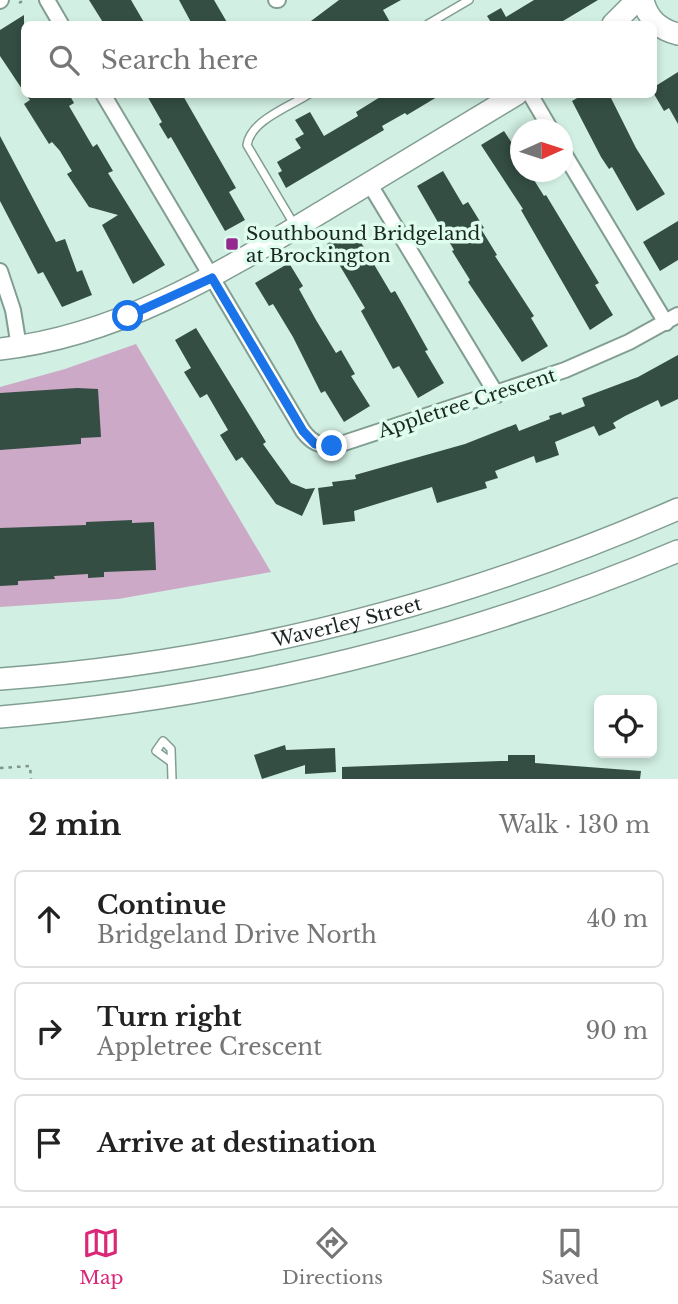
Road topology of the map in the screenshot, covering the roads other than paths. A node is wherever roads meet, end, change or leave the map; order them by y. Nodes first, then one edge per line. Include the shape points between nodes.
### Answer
1 (47, 0) edge
2 (469, 0) edge
3 (637, 0) edge
4 (643, 0) edge
5 (59, 21) edge
6 (433, 21) edge
7 (615, 21) edge
8 (653, 21) edge
9 (105, 98) edge
10 (302, 98) edge
11 (510, 98) edge
12 (532, 98) edge
13 (545, 119) edge
14 (573, 167) edge
15 (369, 183) junction
16 (296, 227) junction
17 (0, 271) edge
18 (212, 278) junction
19 (672, 319) edge
20 (10, 348) edge
21 (497, 395) junction
22 (678, 509) edge
23 (678, 551) edge
24 (0, 679) edge
25 (0, 717) edge
26 (171, 762) dead end
27 (172, 779) edge

1 - 5 street
2 - 6 lane
3 - 7 main road
4 - 8 main road
9 - 18 street
10 - 16 lane via 257,125 247,145
11 - 15 main road
12 - 13 street
14 - 19 street
15 - 16 main road
15 - 21 street
16 - 18 main road
17 - 20 street via 13,310
18 - 20 main road via 128,316
18 - 21 street, Appletree Crescent via 315,444 344,443
19 - 21 street, Appletree Crescent via 578,364
22 - 24 main road, Waverley Street via 528,569 370,618 181,657
23 - 25 main road, Waverley Street via 542,605 354,662 159,700
26 - 27 lane

